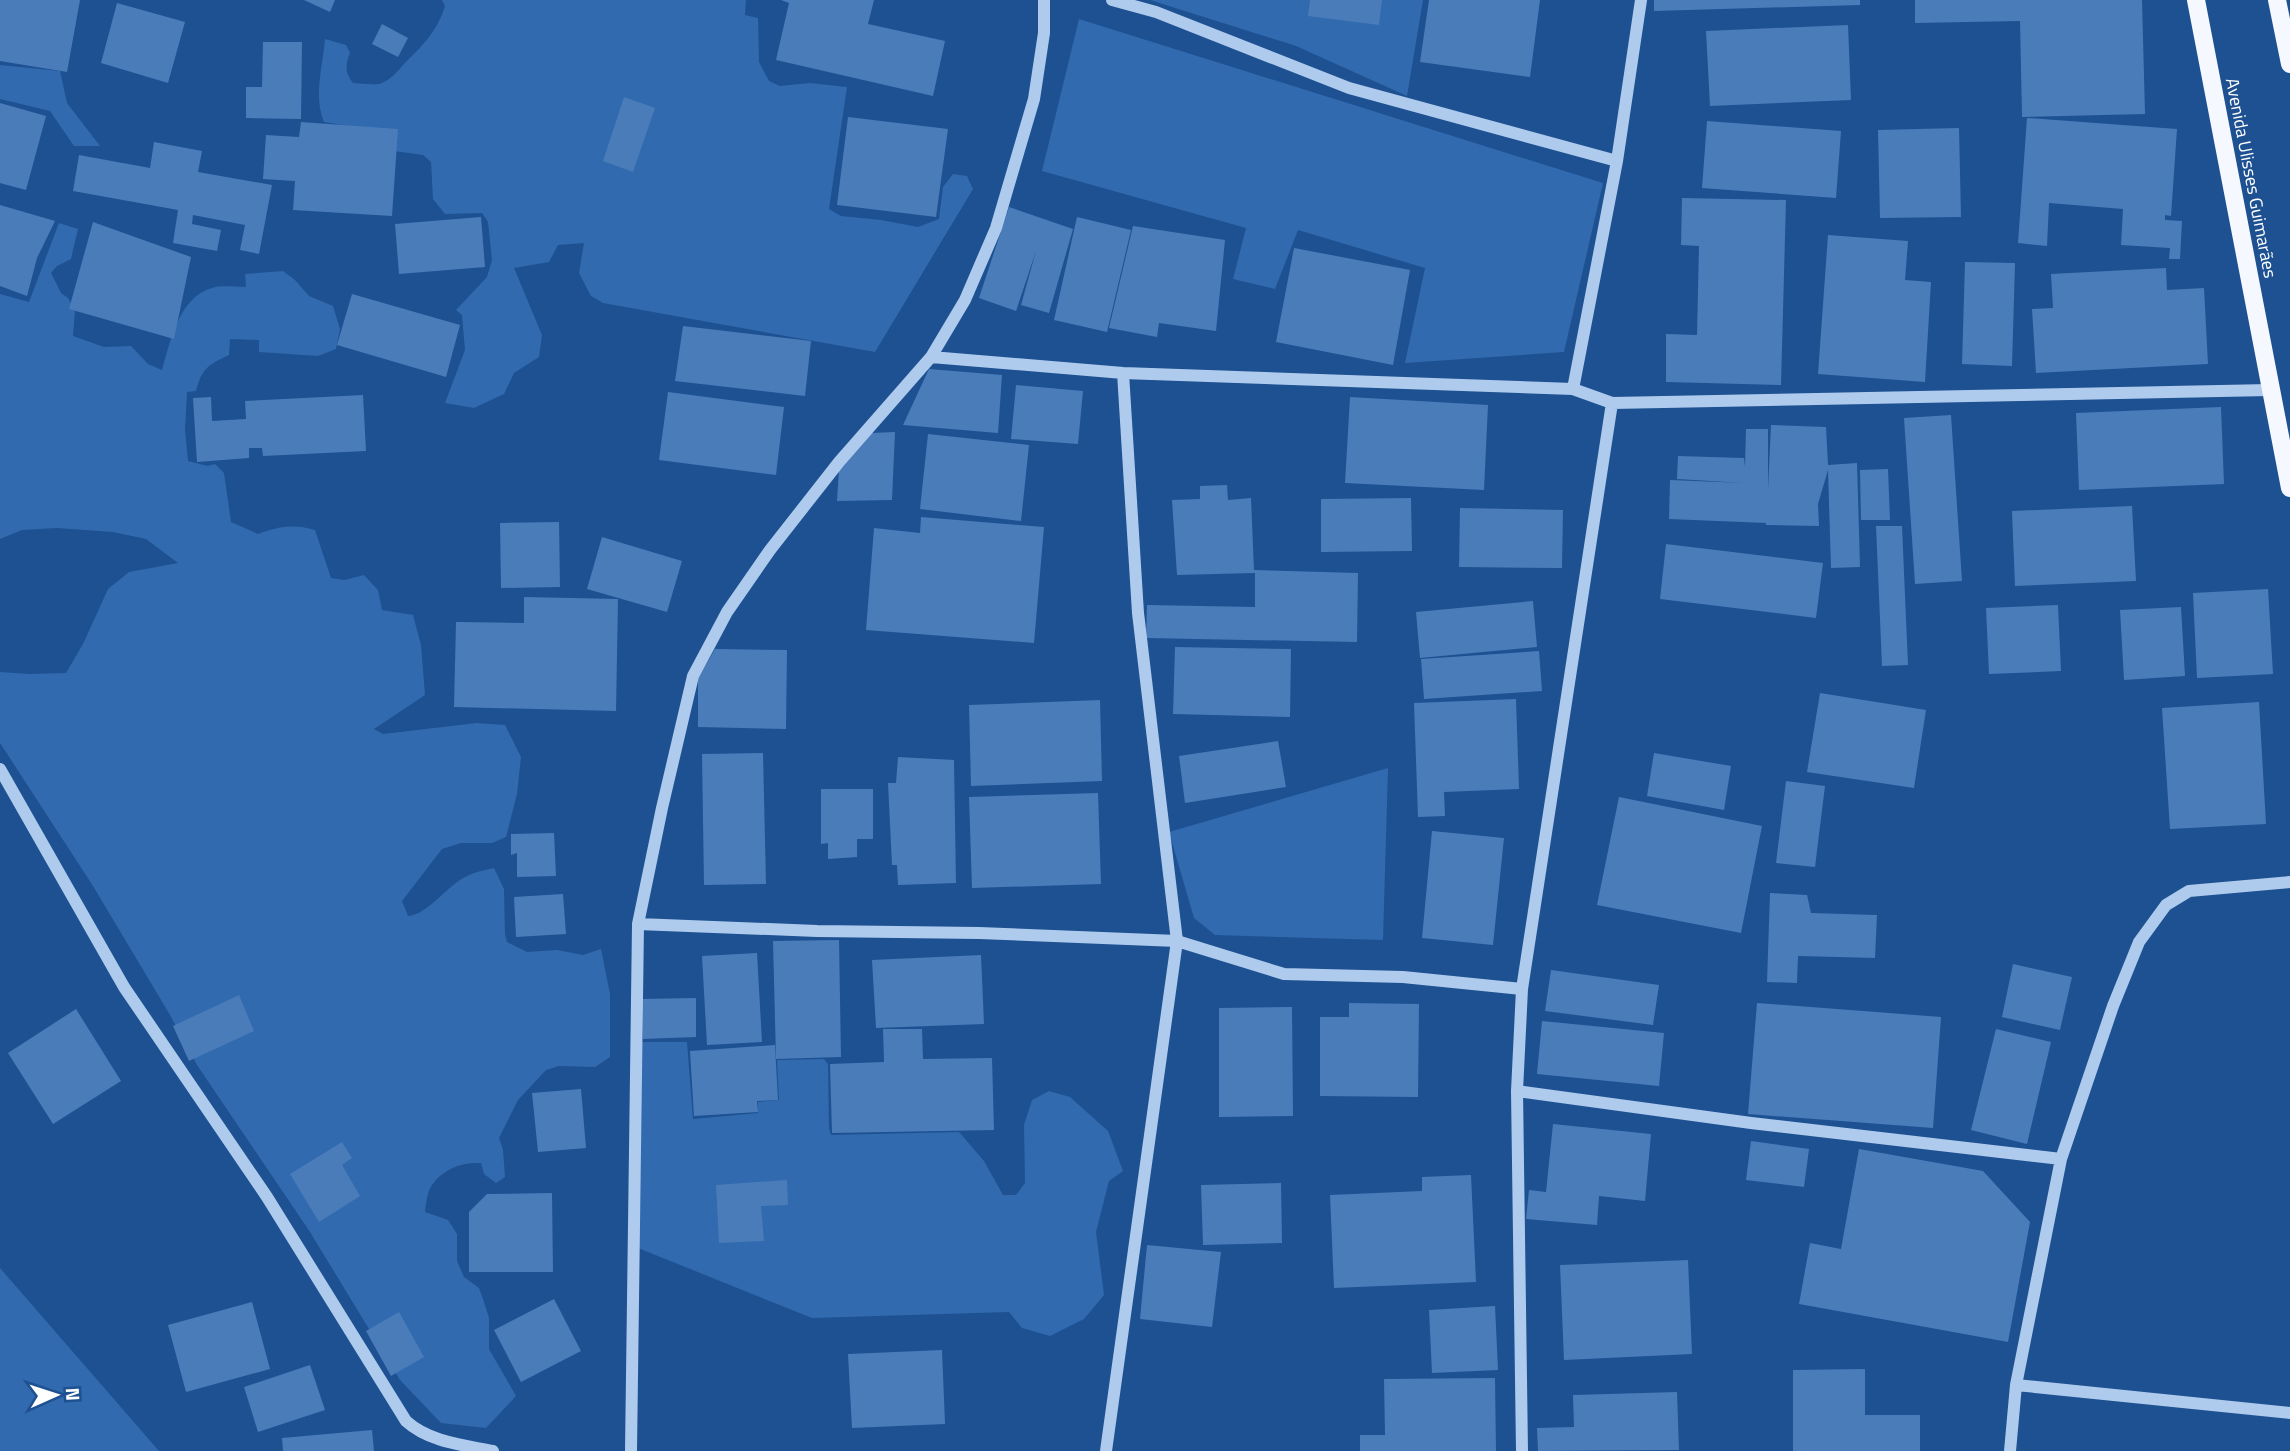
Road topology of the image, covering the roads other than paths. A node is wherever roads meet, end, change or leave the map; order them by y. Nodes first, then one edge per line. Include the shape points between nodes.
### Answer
1 (1044, 0) edge
2 (1112, 0) edge
3 (1642, 0) edge
4 (2196, 0) edge
5 (2277, 0) edge
6 (2290, 64) edge
7 (1617, 160) junction
8 (931, 357) junction
9 (1123, 373) junction
10 (1573, 389) junction
11 (2270, 390) junction
12 (1612, 403) junction
13 (2290, 488) edge
14 (0, 769) edge
15 (2290, 882) edge
16 (638, 924) junction
17 (1177, 941) junction
18 (1521, 989) junction
19 (1517, 1091) junction
20 (2061, 1159) junction
21 (2016, 1385) junction
22 (2290, 1413) edge
23 (493, 1451) edge
24 (631, 1451) edge
25 (1106, 1451) edge
26 (1522, 1451) edge
27 (2010, 1451) edge

1 - 8 street via 1034,99 996,228 965,300
2 - 7 street via 1156,12 1349,88
3 - 7 street
4 - 11 main road, Avenida Ulisses Guimarães
5 - 6 main road
7 - 10 street
8 - 9 street
8 - 16 street via 770,550 727,612 693,676
9 - 10 street
9 - 17 street via 1138,613
10 - 12 street
11 - 12 street
11 - 13 main road, Avenida Ulisses Guimarães
12 - 18 street
14 - 23 street via 124,987 267,1196 406,1421 423,1434
15 - 20 street via 2189,891 2166,905 2139,942
16 - 17 street
16 - 24 street
17 - 18 street via 1284,974 1403,977
17 - 25 street
18 - 19 street
19 - 20 street
19 - 26 street
20 - 21 street
21 - 22 street
21 - 27 street

